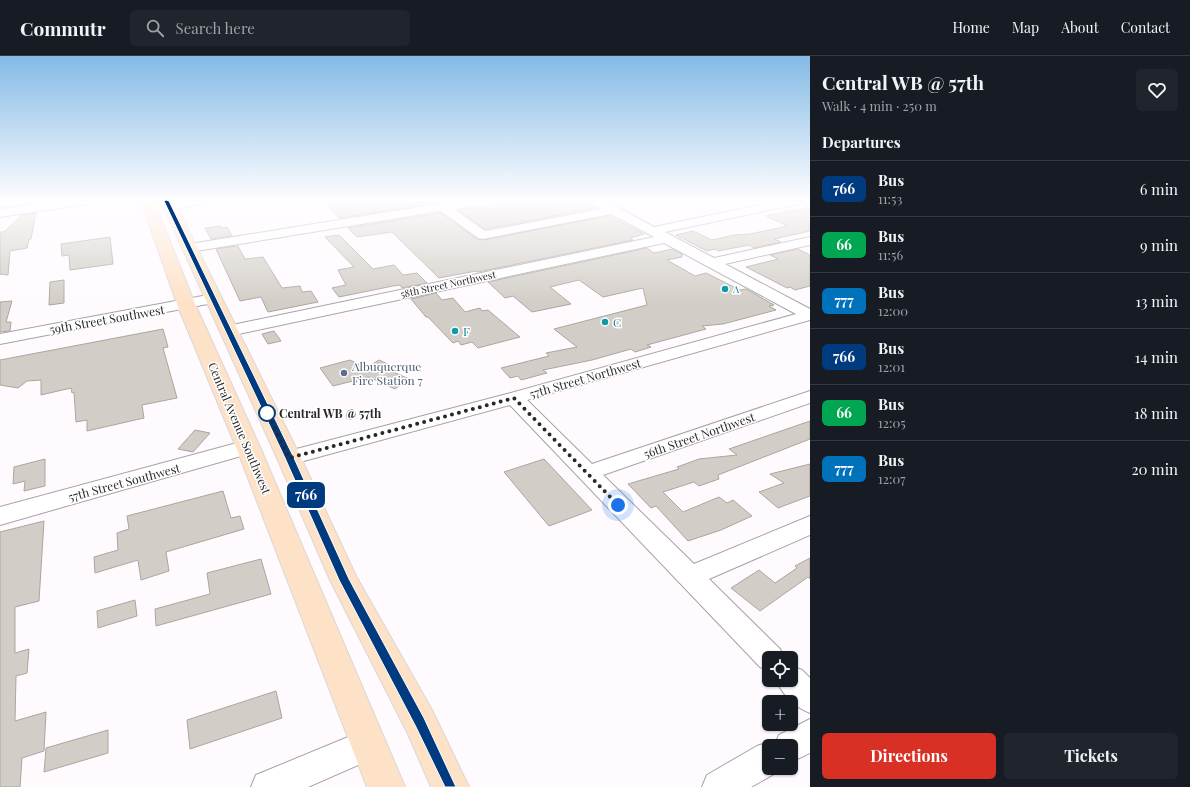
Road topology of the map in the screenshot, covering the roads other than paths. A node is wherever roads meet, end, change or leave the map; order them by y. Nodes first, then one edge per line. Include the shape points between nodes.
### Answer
1 (160, 235) edge
2 (184, 235) edge
3 (272, 235) edge
4 (661, 235) edge
5 (667, 238) junction
6 (810, 241) edge
7 (190, 248) junction
8 (713, 263) junction
9 (213, 299) junction
10 (186, 304) junction
11 (807, 306) edge
12 (229, 331) junction
13 (0, 339) edge
14 (810, 397) edge
15 (514, 398) junction
16 (248, 447) junction
17 (289, 458) junction
18 (587, 473) junction
19 (0, 516) edge
20 (810, 525) edge
21 (689, 577) junction
22 (763, 651) edge
23 (798, 687) edge
24 (810, 699) edge
25 (810, 735) edge
26 (798, 742) edge
27 (370, 744) junction
28 (762, 762) edge
29 (268, 787) edge
30 (386, 787) edge
31 (450, 787) edge
32 (719, 787) edge

1 - 10 main road, Central Avenue Southwest
2 - 7 main road
3 - 7 street
4 - 5 street
5 - 8 street
5 - 12 street, 58th Street Northwest
6 - 8 street
7 - 9 main road
8 - 11 street, 57th Street Northwest via 787,302
9 - 10 street, 59th Street Southwest
9 - 12 main road
10 - 13 street, 59th Street Southwest
10 - 16 main road, Central Avenue Southwest
11 - 15 street, 57th Street Northwest
12 - 17 main road
14 - 18 street, 56th Street Northwest
15 - 17 street, 57th Street Northwest
15 - 18 street
16 - 19 street, 57th Street Southwest
16 - 27 main road, Central Avenue Southwest
17 - 31 main road via 344,580 420,722
18 - 21 street
20 - 21 street
21 - 22 street
23 - 24 street
25 - 26 street
27 - 29 street
27 - 30 main road, Central Avenue Southwest
28 - 32 street

